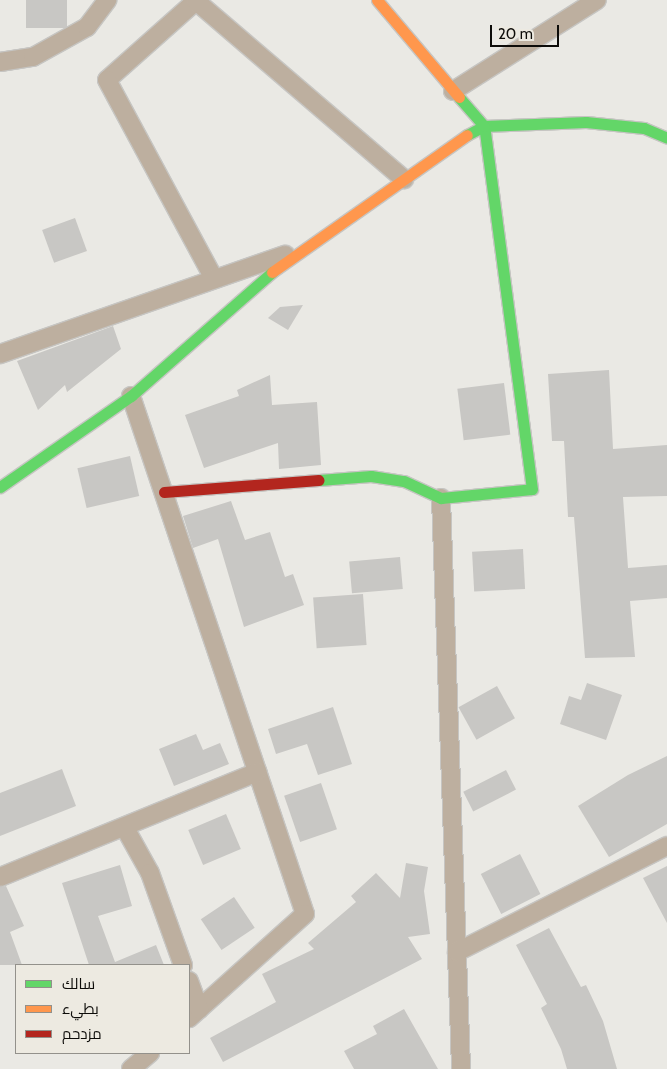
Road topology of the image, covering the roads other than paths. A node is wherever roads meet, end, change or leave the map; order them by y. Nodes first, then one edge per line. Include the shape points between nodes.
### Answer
1 (107, 0) edge
2 (196, 0) edge
3 (377, 0) edge
4 (597, 0) edge
5 (0, 62) edge
6 (454, 91) junction
7 (484, 126) junction
8 (667, 138) edge
9 (404, 179) junction
10 (305, 249) junction
11 (214, 279) junction
12 (0, 354) edge
13 (131, 396) junction
14 (0, 487) edge
15 (164, 492) junction
16 (441, 498) junction
17 (257, 772) junction
18 (125, 828) junction
19 (667, 846) edge
20 (0, 877) edge
21 (457, 952) junction
22 (183, 964) edge
23 (190, 988) edge
24 (194, 1014) edge
25 (149, 1054) edge
26 (131, 1069) edge
27 (461, 1069) edge

1 - 5 street via 87,27 33,57
2 - 9 street
2 - 11 street via 107,80
3 - 6 street
4 - 6 street
6 - 7 street
7 - 8 street via 586,122 644,128
7 - 9 street
7 - 16 street via 532,489
9 - 10 street
10 - 11 street
10 - 13 street via 256,283
11 - 12 street
13 - 14 street
13 - 15 street
15 - 16 street via 371,476 404,481
15 - 17 street
16 - 21 street
17 - 18 street
17 - 24 street via 305,914
18 - 20 street
18 - 22 street via 150,873
19 - 21 street
21 - 27 street
23 - 24 street
25 - 26 street

